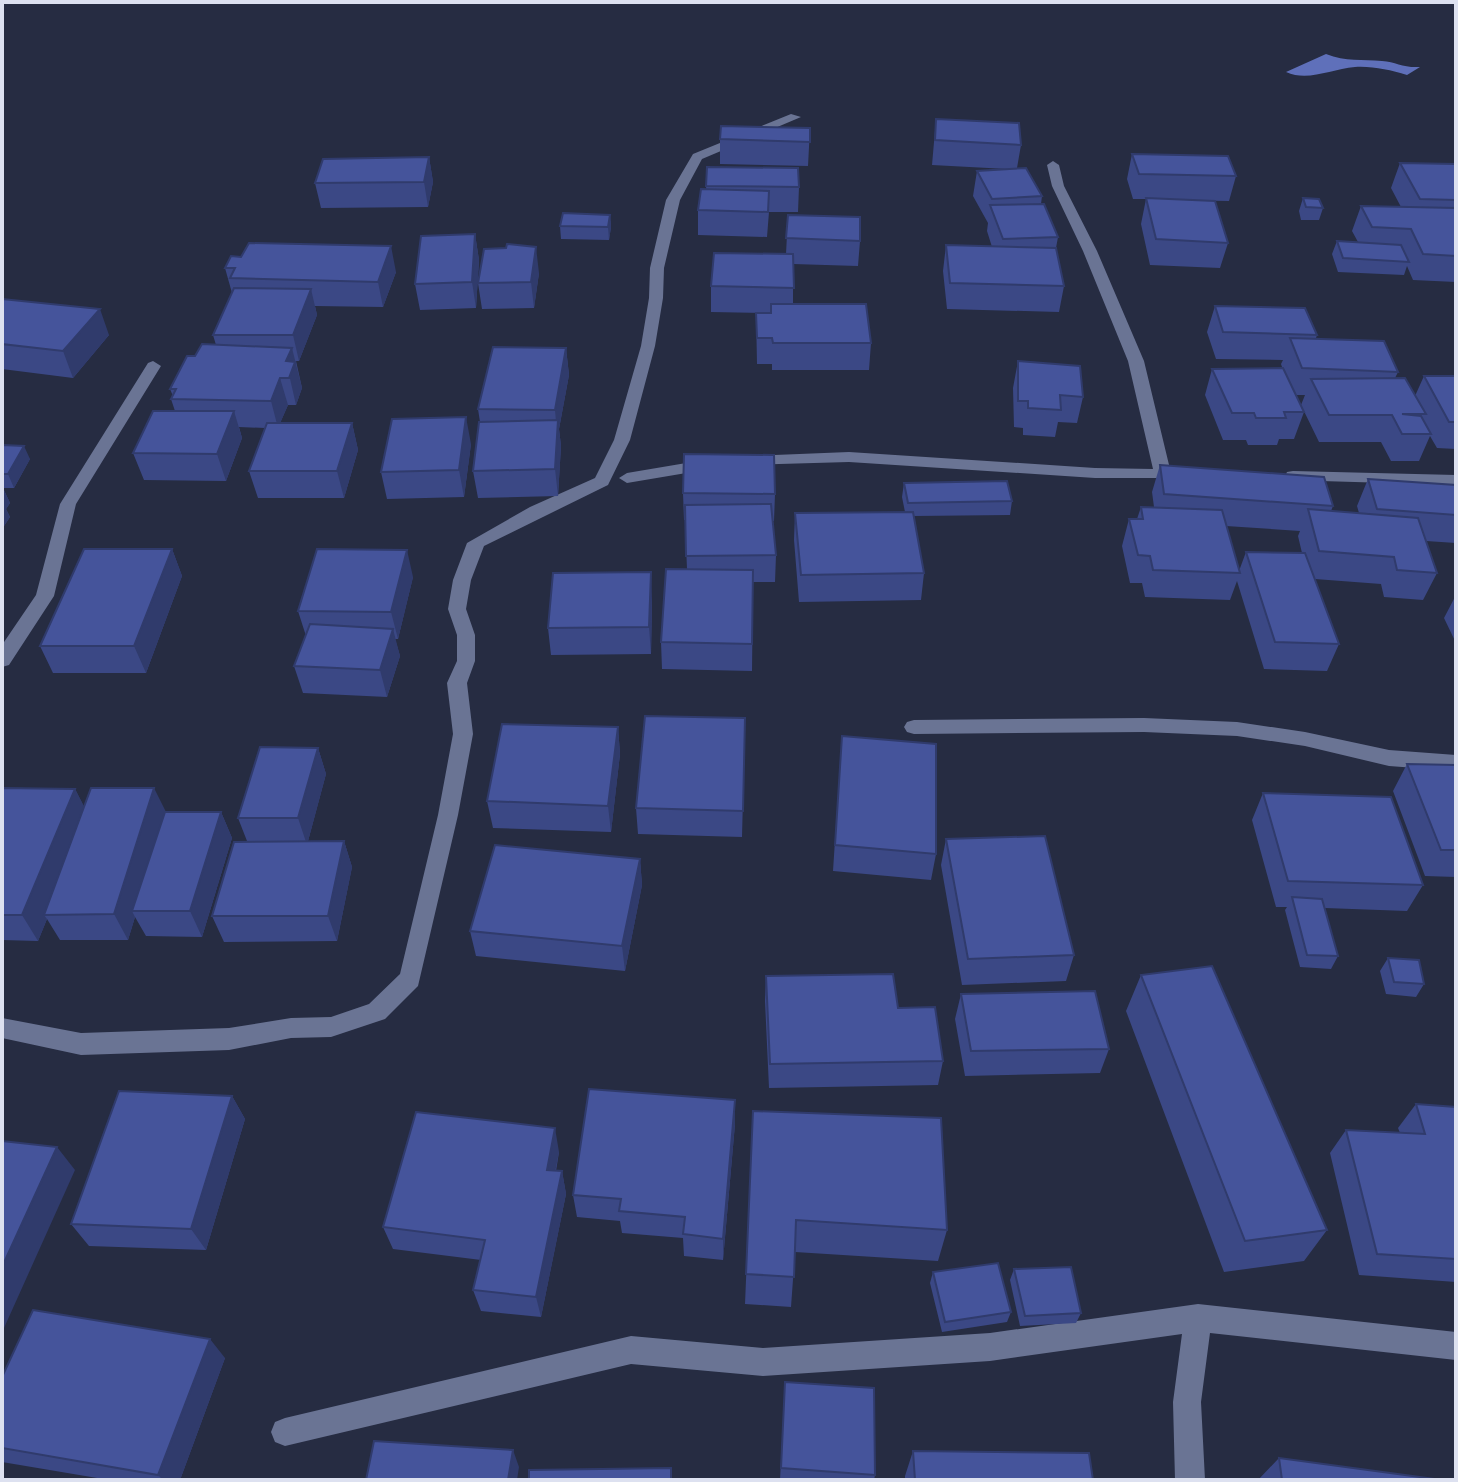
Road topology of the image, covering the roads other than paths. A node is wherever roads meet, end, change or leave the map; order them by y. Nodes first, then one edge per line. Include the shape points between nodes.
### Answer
1 (795, 117) dead end
2 (1053, 165) dead end
3 (153, 366) dead end
4 (1163, 474) junction
5 (1195, 475) edge
6 (1274, 476) edge
7 (627, 478) dead end
8 (1456, 480) edge
9 (2, 660) edge
10 (914, 727) dead end
11 (1456, 763) edge
12 (2, 1028) edge
13 (1198, 1318) junction
14 (1456, 1346) edge
15 (285, 1432) dead end
16 (1190, 1480) edge

1 - 12 street via 697,157 673,200 657,268 648,346 622,440 602,481 476,543 457,609 466,635 466,661 457,683 463,734 410,979 377,1012 331,1027 229,1039 81,1044
2 - 4 street via 1136,361
3 - 9 street via 68,504 45,596
4 - 5 street
4 - 7 street via 849,457 728,461
6 - 8 street
10 - 11 street via 1237,729 1389,758
13 - 14 street
13 - 15 street via 990,1347 763,1362 631,1350
13 - 16 street via 1187,1402

